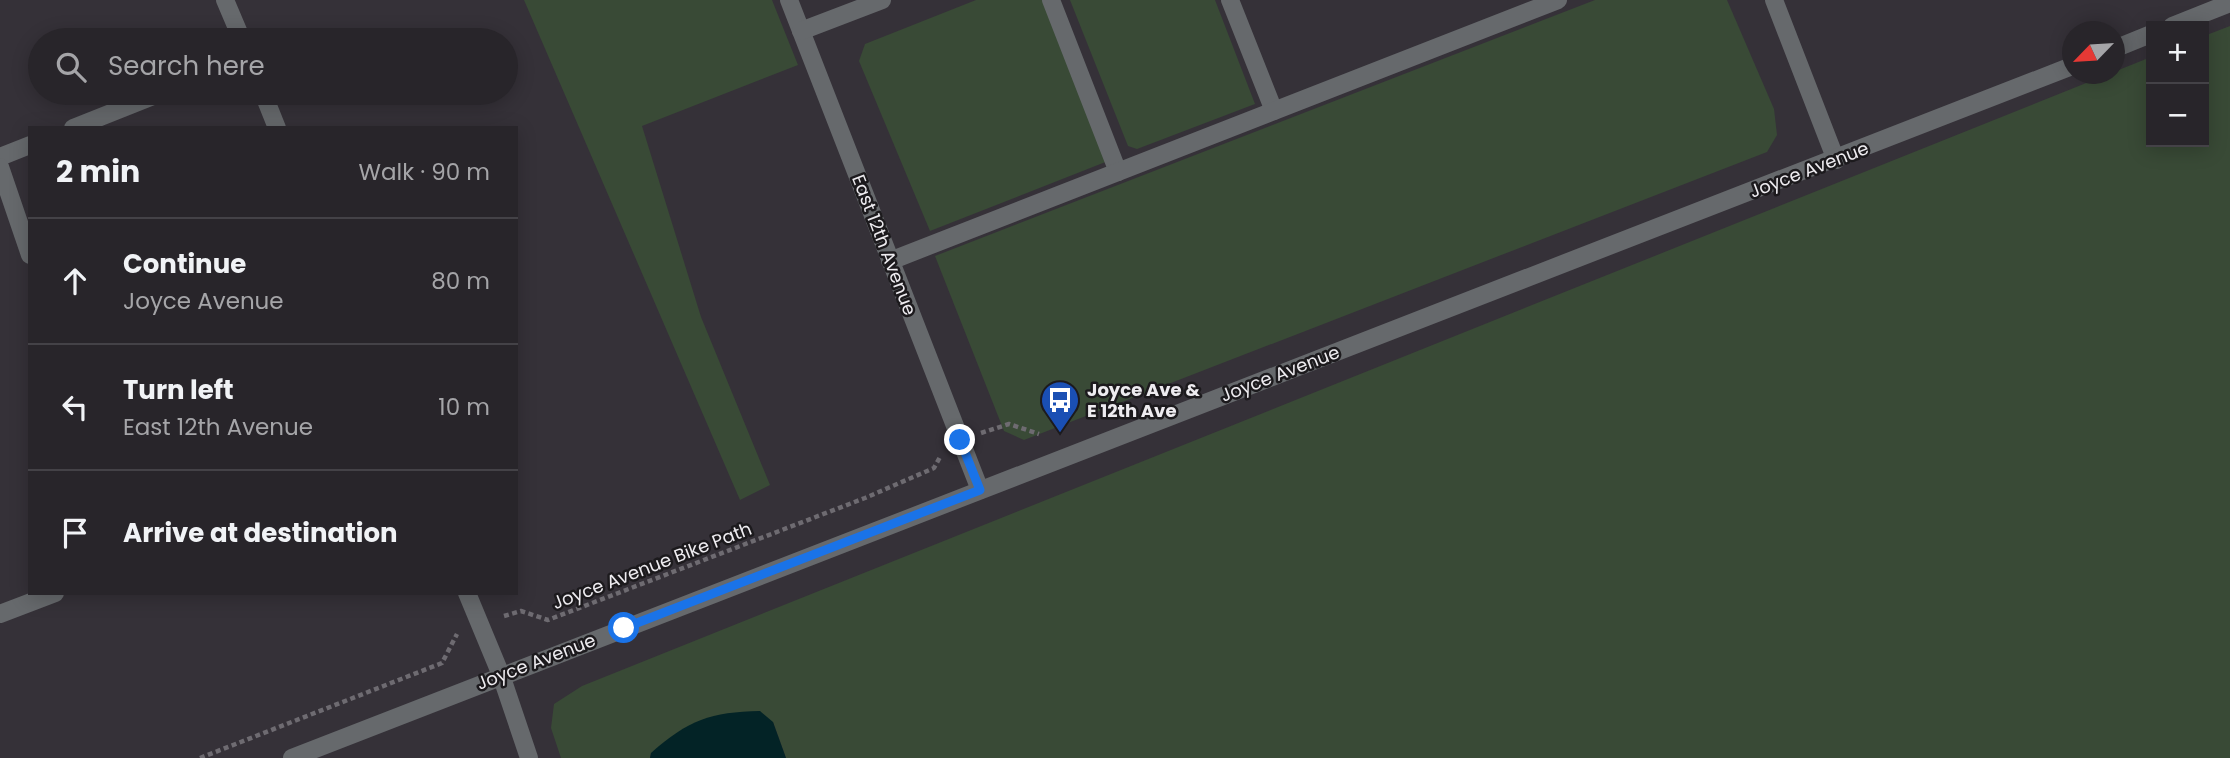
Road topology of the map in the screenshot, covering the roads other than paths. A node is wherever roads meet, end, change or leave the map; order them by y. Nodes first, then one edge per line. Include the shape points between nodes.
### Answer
1 (225, 0) edge
2 (789, 0) edge
3 (882, 0) edge
4 (1051, 0) edge
5 (1230, 0) edge
6 (1558, 0) edge
7 (1774, 0) edge
8 (2230, 3) edge
9 (2185, 21) edge
10 (237, 28) edge
11 (801, 31) junction
12 (2146, 36) edge
13 (2125, 45) edge
14 (2062, 70) edge
15 (131, 105) edge
16 (268, 105) edge
17 (1273, 111) junction
18 (78, 126) edge
19 (276, 126) edge
20 (28, 146) edge
21 (0, 157) edge
22 (1836, 160) junction
23 (0, 167) edge
24 (1118, 172) junction
25 (28, 249) edge
26 (890, 261) junction
27 (980, 490) junction
28 (50, 595) edge
29 (468, 595) edge
30 (0, 614) edge
31 (501, 675) junction
32 (292, 758) edge
33 (529, 758) edge

1 - 10 street
2 - 11 street, East 12th Avenue
3 - 11 street
4 - 24 street
5 - 17 street
6 - 17 street
7 - 22 street
8 - 9 street
11 - 26 street, East 12th Avenue
12 - 13 street
14 - 22 street, Joyce Avenue
15 - 18 street
16 - 19 street
17 - 24 street
20 - 21 street
22 - 27 street, Joyce Avenue
23 - 25 street
24 - 26 street
26 - 27 street, East 12th Avenue
27 - 31 street, Joyce Avenue
28 - 30 street
29 - 31 street
31 - 32 street, Joyce Avenue
31 - 33 street

